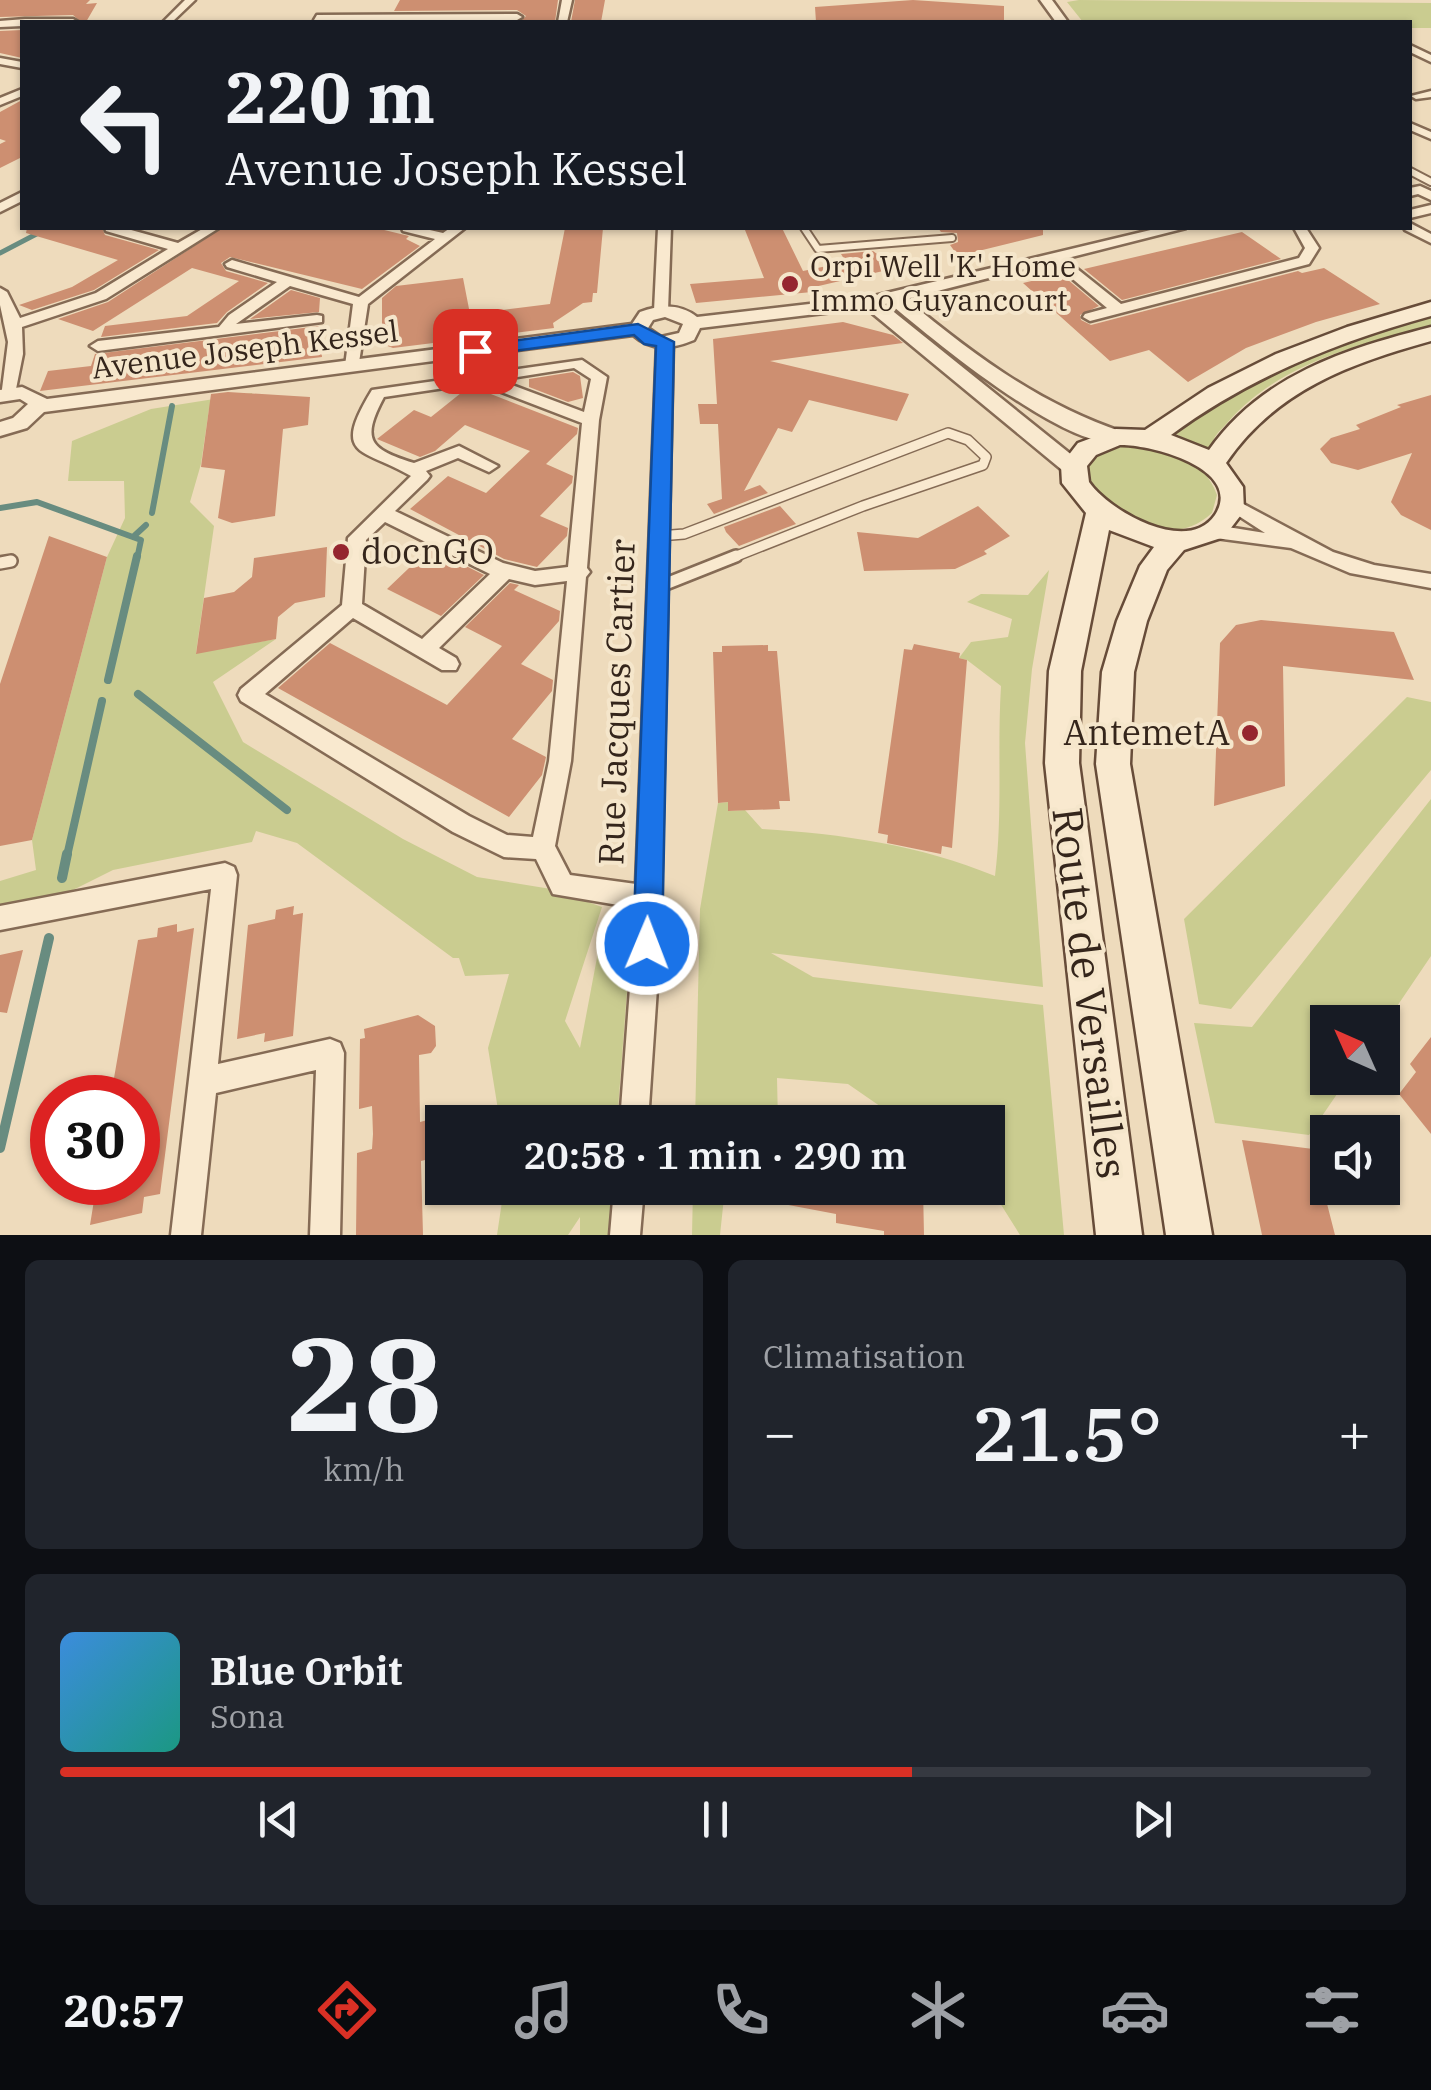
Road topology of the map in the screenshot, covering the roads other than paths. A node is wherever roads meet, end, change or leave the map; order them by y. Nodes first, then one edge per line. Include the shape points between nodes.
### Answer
1 (190, 0) edge
2 (422, 0) edge
3 (71, 7) dead end
4 (517, 16) dead end
5 (316, 18) dead end
6 (68, 20) edge
7 (169, 20) edge
8 (413, 20) edge
9 (1414, 49) edge
10 (1431, 59) edge
11 (1431, 94) edge
12 (1416, 96) dead end
13 (0, 195) edge
14 (19, 198) edge
15 (0, 208) edge
16 (118, 230) edge
17 (209, 230) edge
18 (664, 230) edge
19 (805, 230) edge
20 (1170, 230) edge
21 (1301, 230) edge
22 (452, 232) edge
23 (952, 238) dead end
24 (180, 248) junction
25 (1056, 259) junction
26 (232, 264) dead end
27 (288, 280) junction
28 (0, 292) edge
29 (893, 297) junction
30 (361, 302) junction
31 (870, 302) junction
32 (1118, 309) junction
33 (1431, 309) edge
34 (660, 311) junction
35 (1090, 317) dead end
36 (317, 319) dead end
37 (693, 323) junction
38 (17, 324) junction
39 (638, 329) junction
40 (224, 330) junction
41 (1431, 334) edge
42 (665, 342) junction
43 (98, 346) dead end
44 (368, 375) junction
45 (475, 376) junction
46 (3, 395) edge
47 (38, 406) junction
48 (590, 420) junction
49 (0, 429) edge
50 (1116, 438) junction
51 (1150, 438) junction
52 (1212, 464) junction
53 (490, 466) dead end
54 (414, 469) junction
55 (1074, 469) junction
56 (1234, 504) junction
57 (383, 513) junction
58 (1099, 514) junction
59 (1216, 532) junction
60 (659, 536) junction
61 (1176, 540) junction
62 (1292, 544) junction
63 (505, 571) junction
64 (580, 572) junction
65 (1431, 581) edge
66 (658, 587) junction
67 (352, 608) junction
68 (424, 650) junction
69 (448, 664) dead end
70 (543, 846) junction
71 (648, 898) junction
72 (0, 918) edge
73 (202, 1082) junction
74 (635, 1105) edge
75 (627, 1205) edge
76 (186, 1235) edge
77 (325, 1235) edge
78 (625, 1235) edge
79 (1120, 1235) edge
80 (1189, 1235) edge

1 - 7 street
2 - 8 street
3 - 6 street
4 - 8 street
5 - 8 street
9 - 10 street
11 - 12 street
13 - 14 street
14 - 15 street
16 - 24 street
17 - 24 street
18 - 34 street
19 - 23 lane via 818,249
20 - 25 street
21 - 32 street via 1312,248 1304,261
22 - 30 street
24 - 38 street via 101,296
25 - 29 street
25 - 32 street
26 - 27 street
27 - 30 street
27 - 40 street
28 - 38 street
29 - 31 street
29 - 50 street via 996,383
30 - 44 street
31 - 37 street
31 - 55 street
32 - 35 street
33 - 51 main road via 1290,353
34 - 37 street via 684,314
34 - 39 street
36 - 40 street
37 - 42 street via 687,336
38 - 46 street
39 - 42 street
39 - 44 street, Avenue Joseph Kessel
40 - 43 street
41 - 52 main road via 1310,372 1255,408
42 - 60 street, Rue Jacques Cartier
44 - 45 street
44 - 47 street, Avenue Joseph Kessel
44 - 54 street via 359,441 374,456
45 - 48 street
45 - 48 street via 586,365 599,376
46 - 47 street via 28,394
47 - 49 street
48 - 64 street
50 - 51 main road
50 - 55 main road via 1088,448
51 - 52 main road
52 - 56 main road
53 - 54 street via 458,452
54 - 57 street via 421,476
55 - 58 main road via 1084,499
56 - 59 main road
56 - 62 street
57 - 63 street
57 - 67 street via 357,538
58 - 61 main road via 1135,533
58 - 79 main road, Route de Versailles via 1064,671 1062,763
59 - 61 main road
59 - 62 street
60 - 66 street, Rue Jacques Cartier
60 - 66 lane via 684,534 948,433 986,457 983,464
61 - 80 main road, Route de Versailles via 1154,566 1132,621 1118,672 1113,764
62 - 65 street via 1374,574
63 - 64 street via 535,578
63 - 68 street
64 - 70 street via 560,761
66 - 71 street, Rue Jacques Cartier
67 - 68 street
67 - 70 street via 249,694 461,824 504,846
68 - 69 street
70 - 71 street via 562,886
71 - 74 street, Rue Jacques Cartier
72 - 73 street via 225,875
73 - 76 street
73 - 77 street via 330,1053
75 - 78 street

